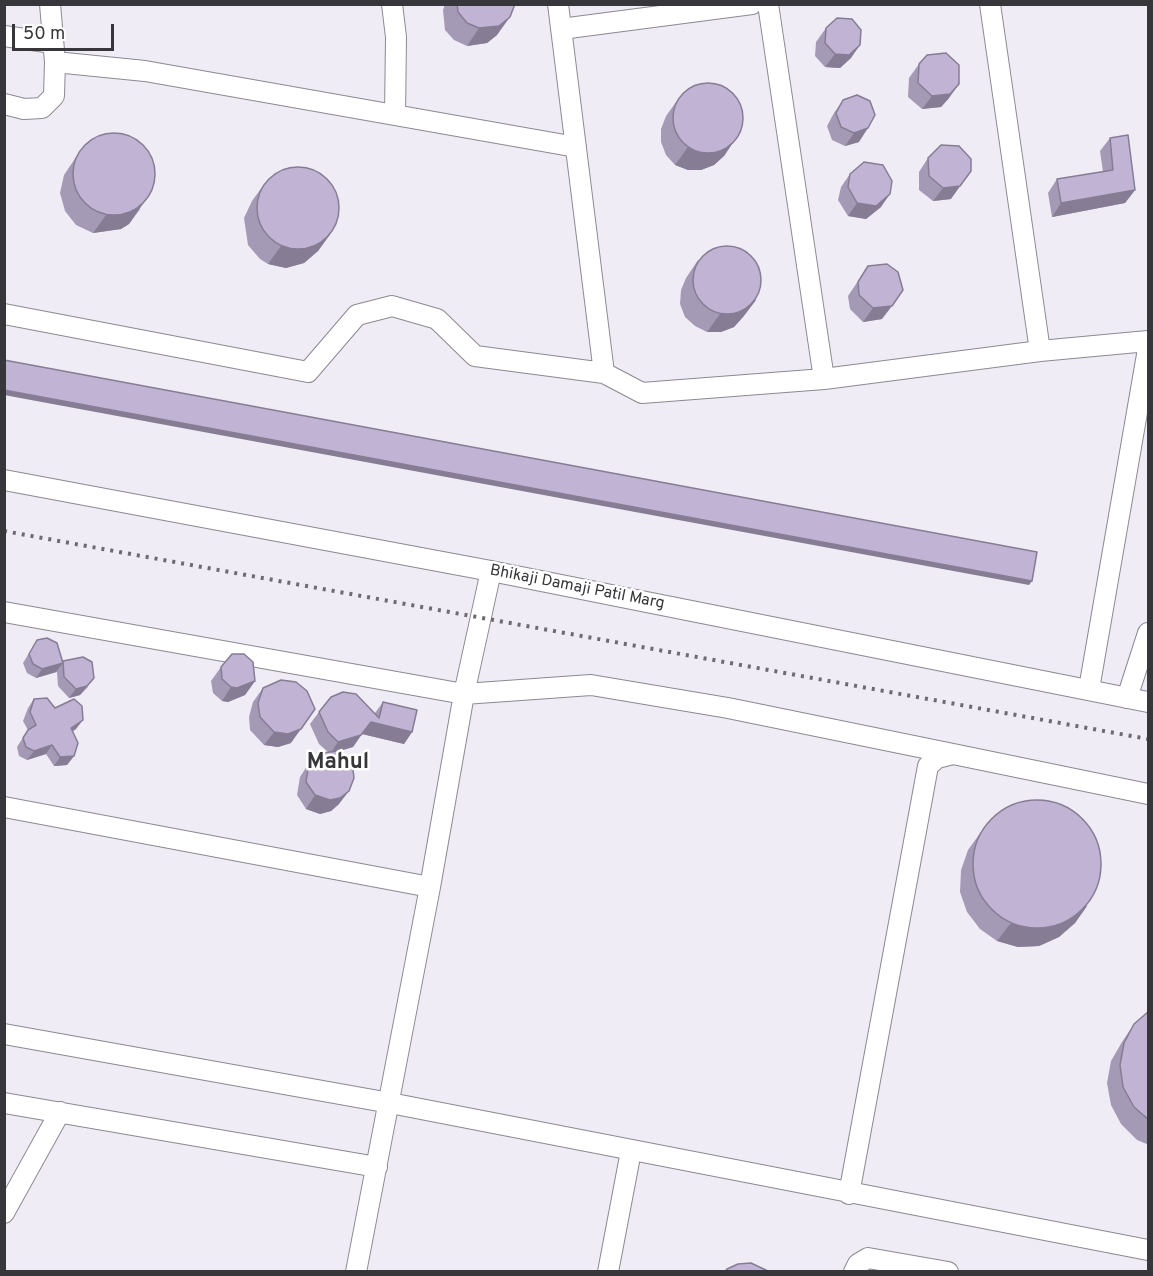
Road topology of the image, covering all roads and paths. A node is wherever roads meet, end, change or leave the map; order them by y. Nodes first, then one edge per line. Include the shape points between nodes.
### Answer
1 (50, 4) edge
2 (392, 4) edge
3 (558, 4) edge
4 (752, 4) edge
5 (768, 4) edge
6 (990, 4) edge
7 (561, 29) junction
8 (4, 36) edge
9 (54, 52) junction
10 (4, 104) edge
11 (395, 115) junction
12 (576, 147) junction
13 (4, 314) edge
14 (1149, 341) edge
15 (1149, 350) edge
16 (1040, 351) junction
17 (604, 372) junction
18 (824, 379) junction
19 (4, 480) edge
20 (491, 571) junction
21 (4, 612) edge
22 (1149, 633) edge
23 (1089, 689) junction
24 (464, 694) junction
25 (1127, 698) junction
26 (1149, 702) edge
27 (953, 754) junction
28 (1149, 794) edge
29 (4, 807) edge
30 (430, 887) junction
31 (4, 1034) edge
32 (389, 1102) junction
33 (4, 1103) edge
34 (60, 1112) junction
35 (631, 1150) junction
36 (377, 1167) junction
37 (849, 1194) junction
38 (4, 1212) edge
39 (1149, 1250) edge
40 (356, 1272) edge
41 (608, 1272) edge
42 (854, 1272) edge
43 (948, 1272) edge

1 - 9 street
2 - 11 street via 396,37
3 - 7 street
4 - 7 street
5 - 18 street
6 - 16 street
7 - 12 street
8 - 9 street
9 - 10 street via 54,96 42,108
9 - 11 street
11 - 12 street
12 - 17 street
13 - 17 street via 308,372 357,315 392,306 437,319 475,356
14 - 16 street
15 - 23 street
16 - 18 street
17 - 18 street via 642,393
19 - 20 street, Bhikaji Damaji Patil Marg
20 - 23 street, Bhikaji Damaji Patil Marg
20 - 24 street
21 - 24 street
22 - 25 street
23 - 25 street, Bhikaji Damaji Patil Marg
24 - 27 street via 591,685 728,708
24 - 30 street
25 - 26 street, Bhikaji Damaji Patil Marg
27 - 28 street
27 - 37 street via 937,758 928,766
29 - 30 street
30 - 32 street
31 - 32 street
32 - 35 street
32 - 36 street
33 - 34 street
34 - 36 street
34 - 38 street
35 - 37 street
35 - 41 street
36 - 40 street
37 - 39 street
42 - 43 street via 868,1258

